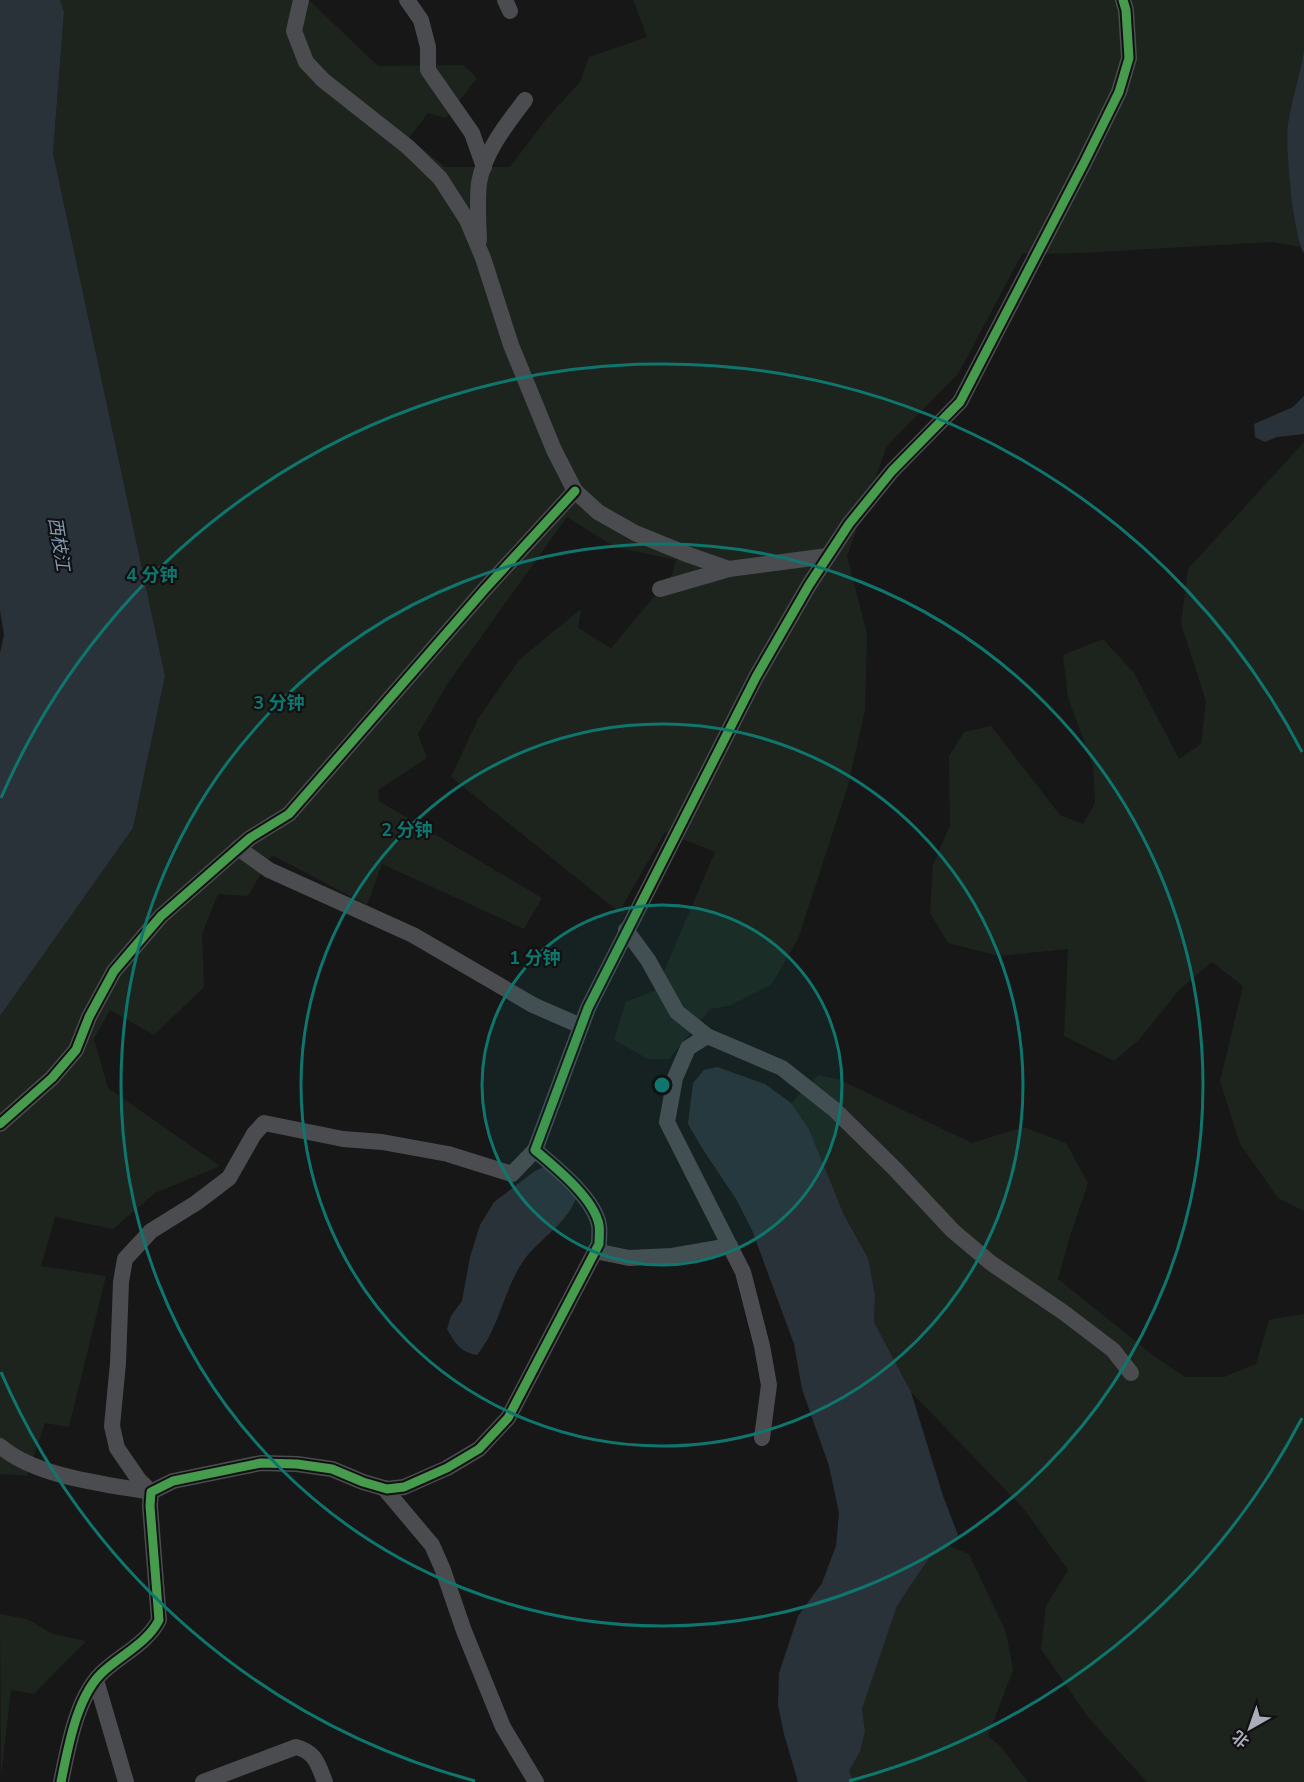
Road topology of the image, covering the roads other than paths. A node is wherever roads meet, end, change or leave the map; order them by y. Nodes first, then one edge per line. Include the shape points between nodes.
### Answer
1 (301, 0) edge
2 (407, 0) edge
3 (1123, 0) edge
4 (525, 100) dead end
5 (484, 167) junction
6 (480, 249) junction
7 (575, 491) junction
8 (828, 556) junction
9 (729, 568) junction
10 (660, 588) dead end
11 (238, 848) junction
12 (626, 930) junction
13 (581, 1026) junction
14 (707, 1036) junction
15 (0, 1124) edge
16 (535, 1150) junction
17 (730, 1246) junction
18 (595, 1251) junction
19 (1131, 1372) dead end
20 (762, 1438) dead end
21 (0, 1446) edge
22 (384, 1488) junction
23 (151, 1492) junction
24 (96, 1680) junction
25 (61, 1782) edge
26 (126, 1782) edge
27 (203, 1782) edge
28 (326, 1782) edge
29 (536, 1782) edge

1 - 6 street via 294,31 306,62 440,178
2 - 5 street via 421,20 428,47 428,70 472,133
3 - 8 street via 1129,58 1119,92 960,402 892,471
4 - 5 street
5 - 6 street via 479,181
6 - 7 street via 511,345
7 - 9 street via 598,512 635,533
7 - 11 street via 484,589 290,814
8 - 9 street
8 - 12 street via 756,676
9 - 10 street
11 - 13 street via 269,870 413,935 533,1005
11 - 15 street via 161,916 114,971 76,1050 52,1078
12 - 13 street
12 - 14 street via 677,1012
13 - 16 street
14 - 17 street via 688,1048 675,1078 667,1122
14 - 19 street via 782,1068 835,1110 953,1231 1113,1350
16 - 18 street via 588,1202 599,1225
16 - 23 street via 512,1174 448,1154 264,1123 229,1178 151,1231 125,1259 112,1426 117,1448
17 - 18 street via 661,1257 629,1258
17 - 20 street via 743,1272 769,1385
18 - 22 street via 508,1418 494,1435 447,1468 404,1487
21 - 23 street via 12,1457 51,1472
22 - 23 street via 332,1469 261,1463 172,1481
22 - 29 street via 432,1545 503,1727
23 - 24 street via 159,1620 154,1631
24 - 25 street via 78,1714
24 - 26 street
27 - 28 street via 296,1748 315,1758

